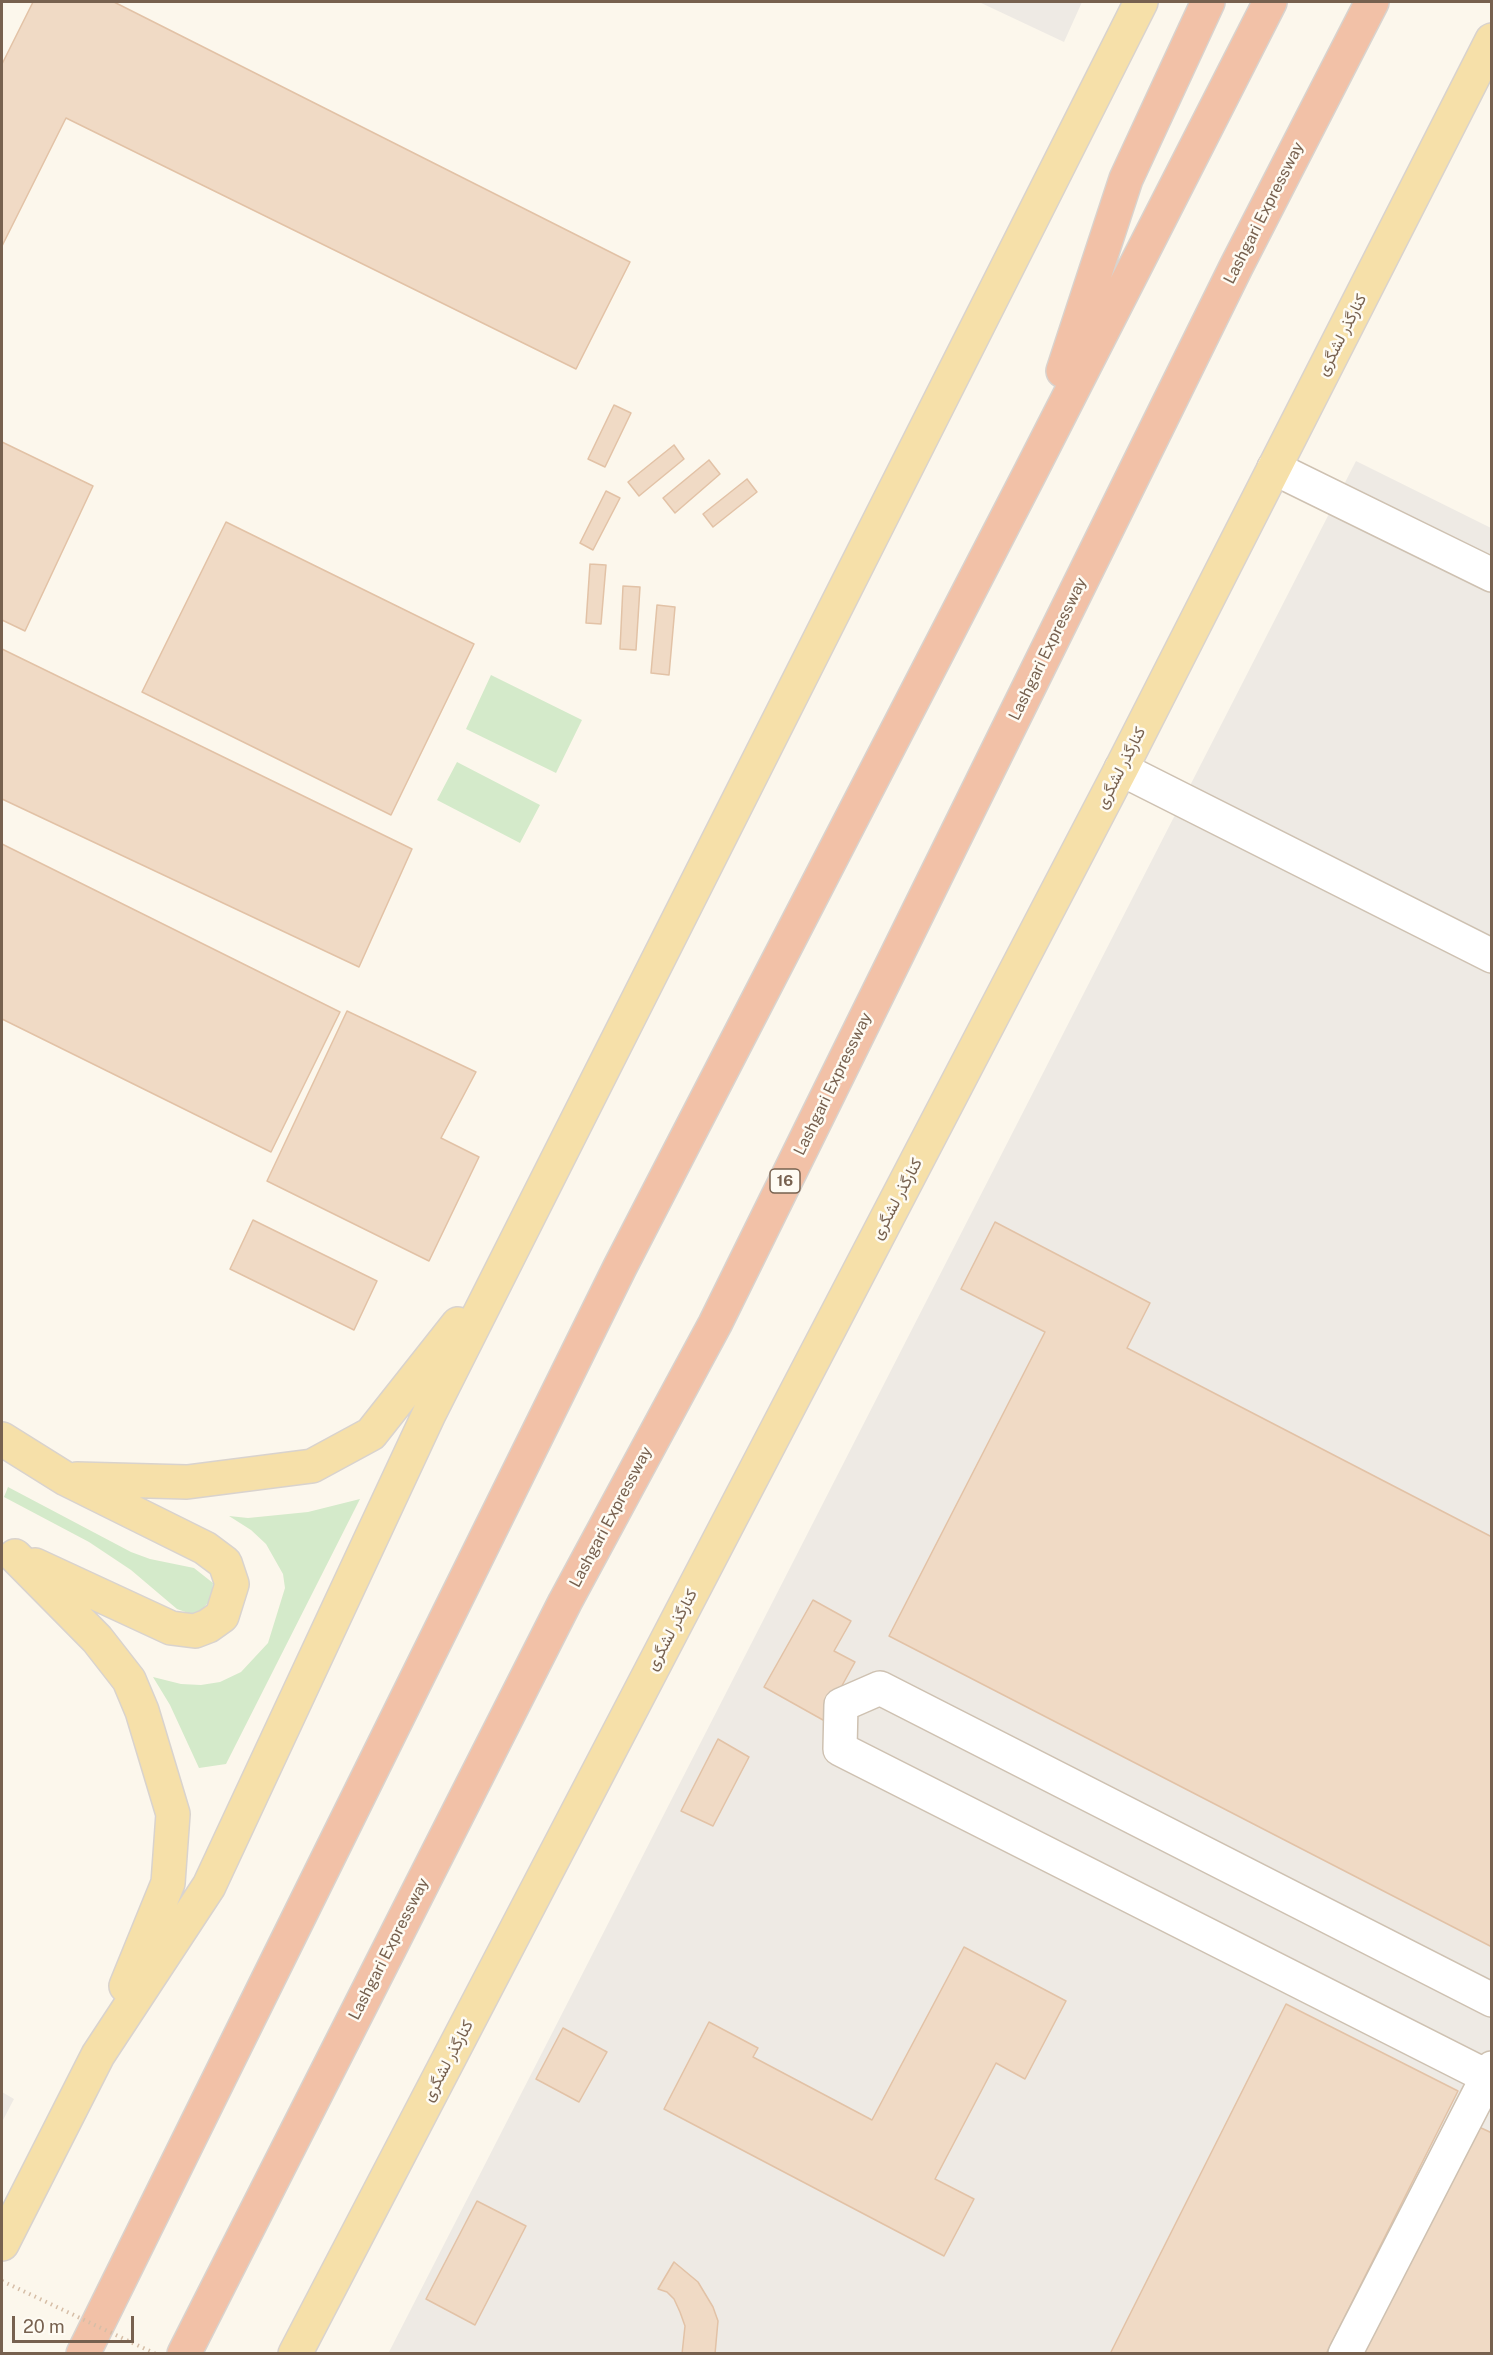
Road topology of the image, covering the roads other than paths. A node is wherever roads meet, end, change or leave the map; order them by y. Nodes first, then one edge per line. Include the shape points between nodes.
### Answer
1 (1141, 2) edge
2 (1208, 2) edge
3 (1270, 2) edge
4 (1372, 2) edge
5 (1491, 40) edge
6 (1274, 468) junction
7 (1030, 472) junction
8 (1491, 575) edge
9 (1121, 770) junction
10 (1491, 956) edge
11 (504, 1265) junction
12 (2, 1439) edge
13 (66, 1479) junction
14 (8, 1552) edge
15 (1491, 2001) edge
16 (98, 2055) junction
17 (1490, 2074) edge
18 (2, 2244) edge
19 (83, 2354) edge
20 (184, 2354) edge
21 (295, 2354) edge
22 (1345, 2354) edge

1 - 11 main road
2 - 7 highway via 1126,179
3 - 7 highway
4 - 20 highway, Lashgari Expressway / 16 via 1236,267 720,1313 565,1602
5 - 6 main road, کنارگذر لشگری
6 - 8 lane
6 - 9 main road, کنارگذر لشگری
7 - 19 highway via 620,1267
9 - 10 lane
9 - 21 main road, کنارگذر لشگری
11 - 13 main road via 371,1434 312,1466 188,1482
11 - 16 main road via 429,1414 209,1886
12 - 13 main road
13 - 14 main road via 205,1548 225,1563 232,1584 222,1616 195,1631 171,1628
14 - 16 main road via 97,1639 129,1680 173,1814 168,1883
15 - 17 lane via 880,1688 840,1705 840,1749
16 - 18 main road
17 - 22 lane

